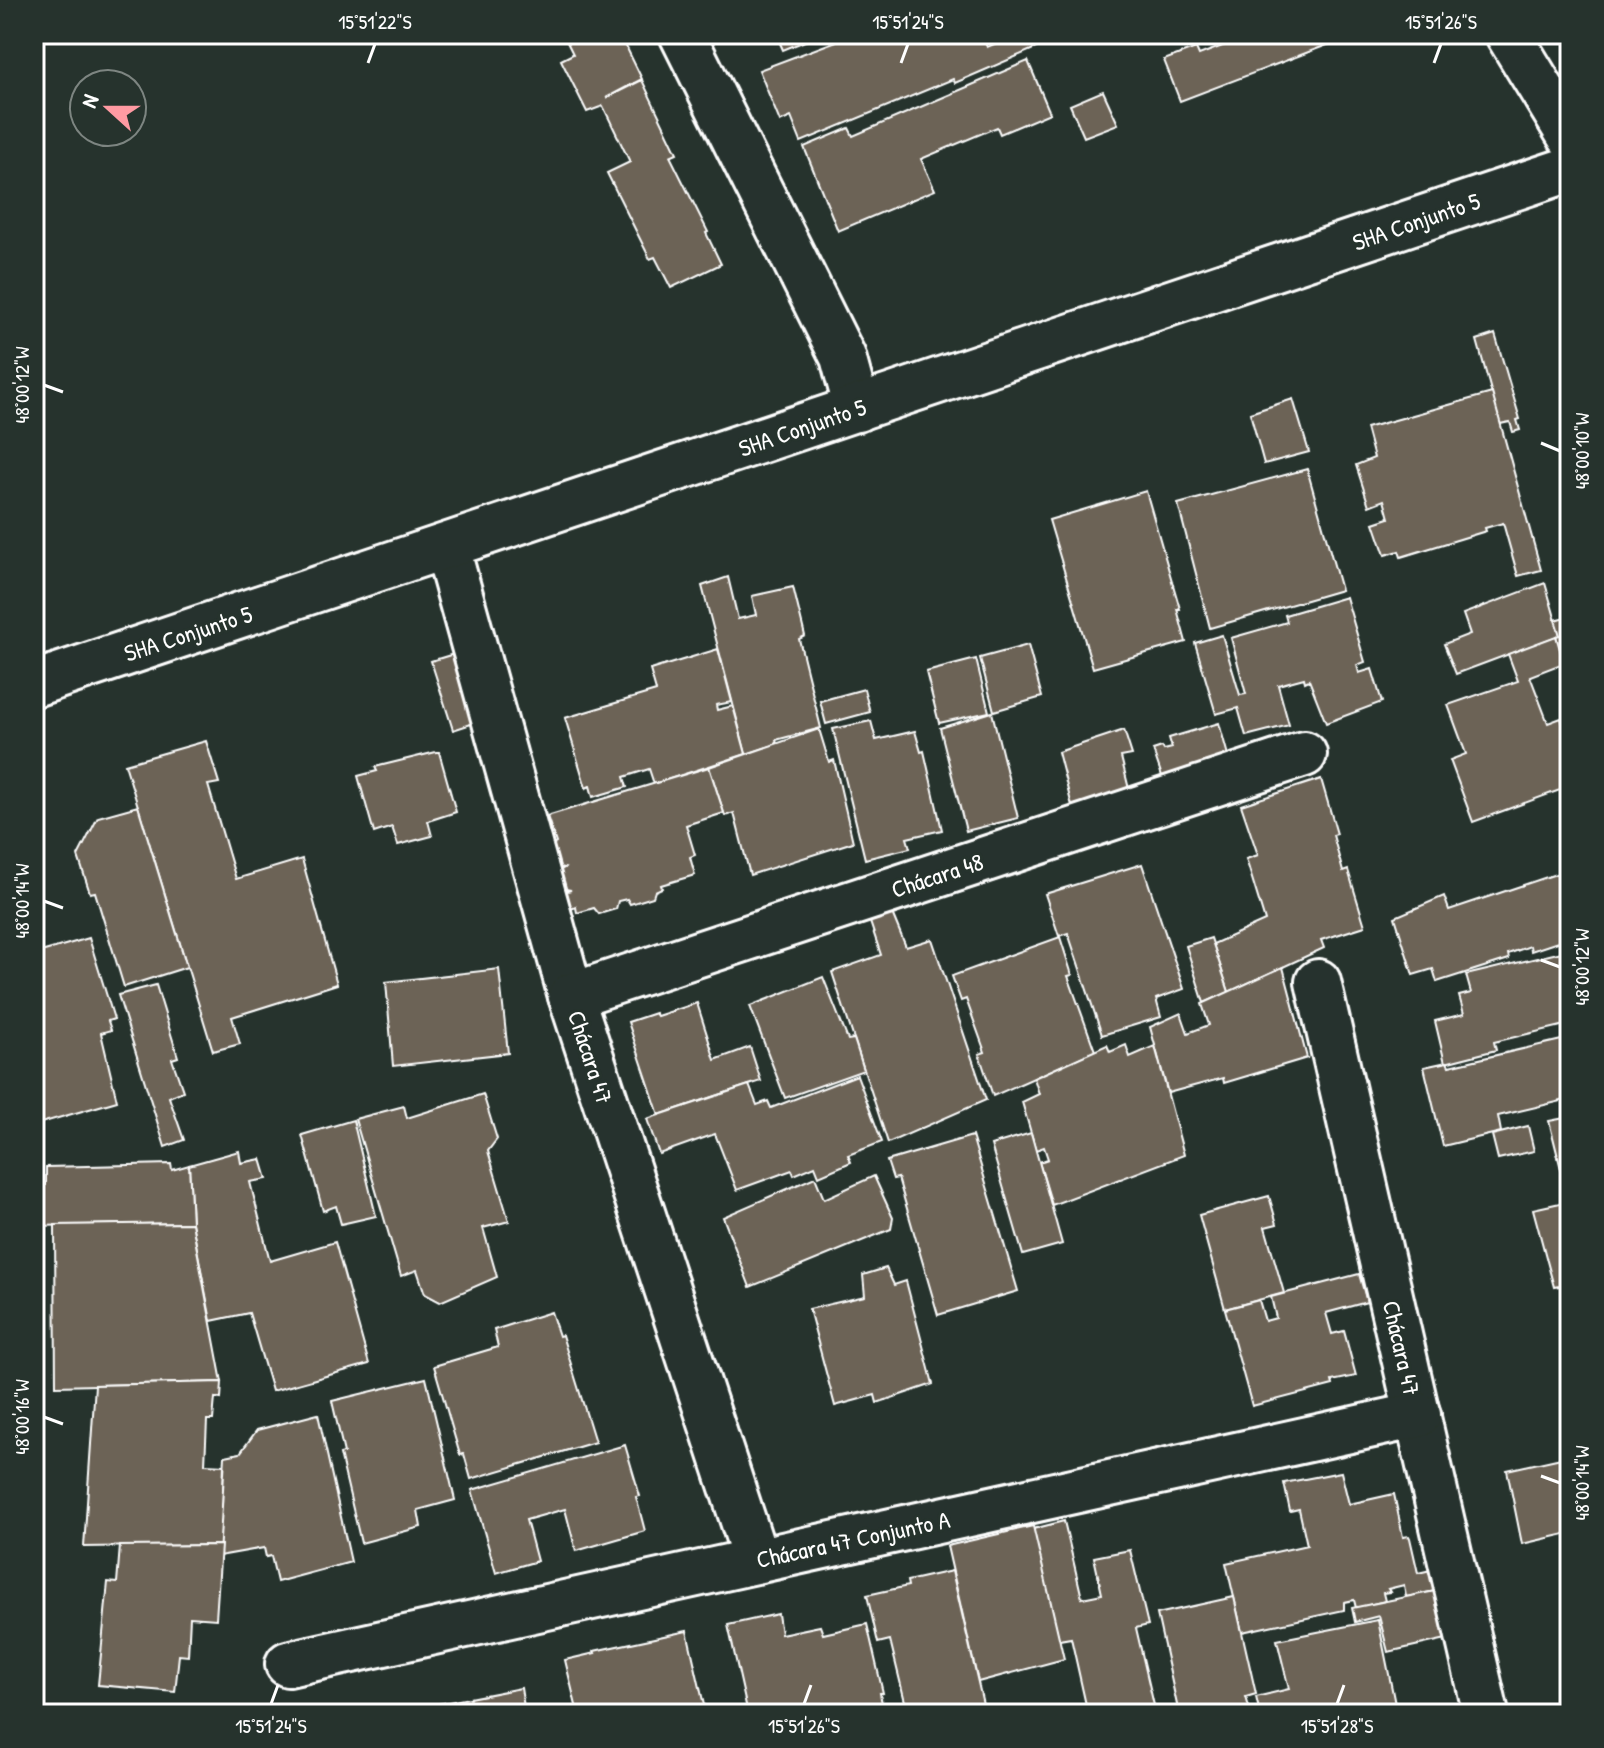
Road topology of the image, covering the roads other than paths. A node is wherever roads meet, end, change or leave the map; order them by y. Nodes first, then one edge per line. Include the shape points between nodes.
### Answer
1 (682, 34) edge
2 (1508, 34) edge
3 (1570, 136) edge
4 (1570, 169) edge
5 (857, 409) junction
6 (447, 548) junction
7 (34, 684) edge
8 (1304, 754) dead end
9 (1318, 982) dead end
10 (571, 996) junction
11 (1418, 1415) junction
12 (756, 1560) junction
13 (288, 1664) dead end
14 (1486, 1714) edge

1 - 5 street via 843,357
2 - 3 street
4 - 5 street, SHA Conjunto 5
5 - 6 street, SHA Conjunto 5
6 - 7 street, SHA Conjunto 5
6 - 10 street, Chácara 47
8 - 10 street, Chácara 48
9 - 11 street, Chácara 47
10 - 12 street, Chácara 47
11 - 12 street, Chácara 47 Conjunto A
11 - 14 street, Chácara 47
12 - 13 street, Chácara 47 Conjunto A

